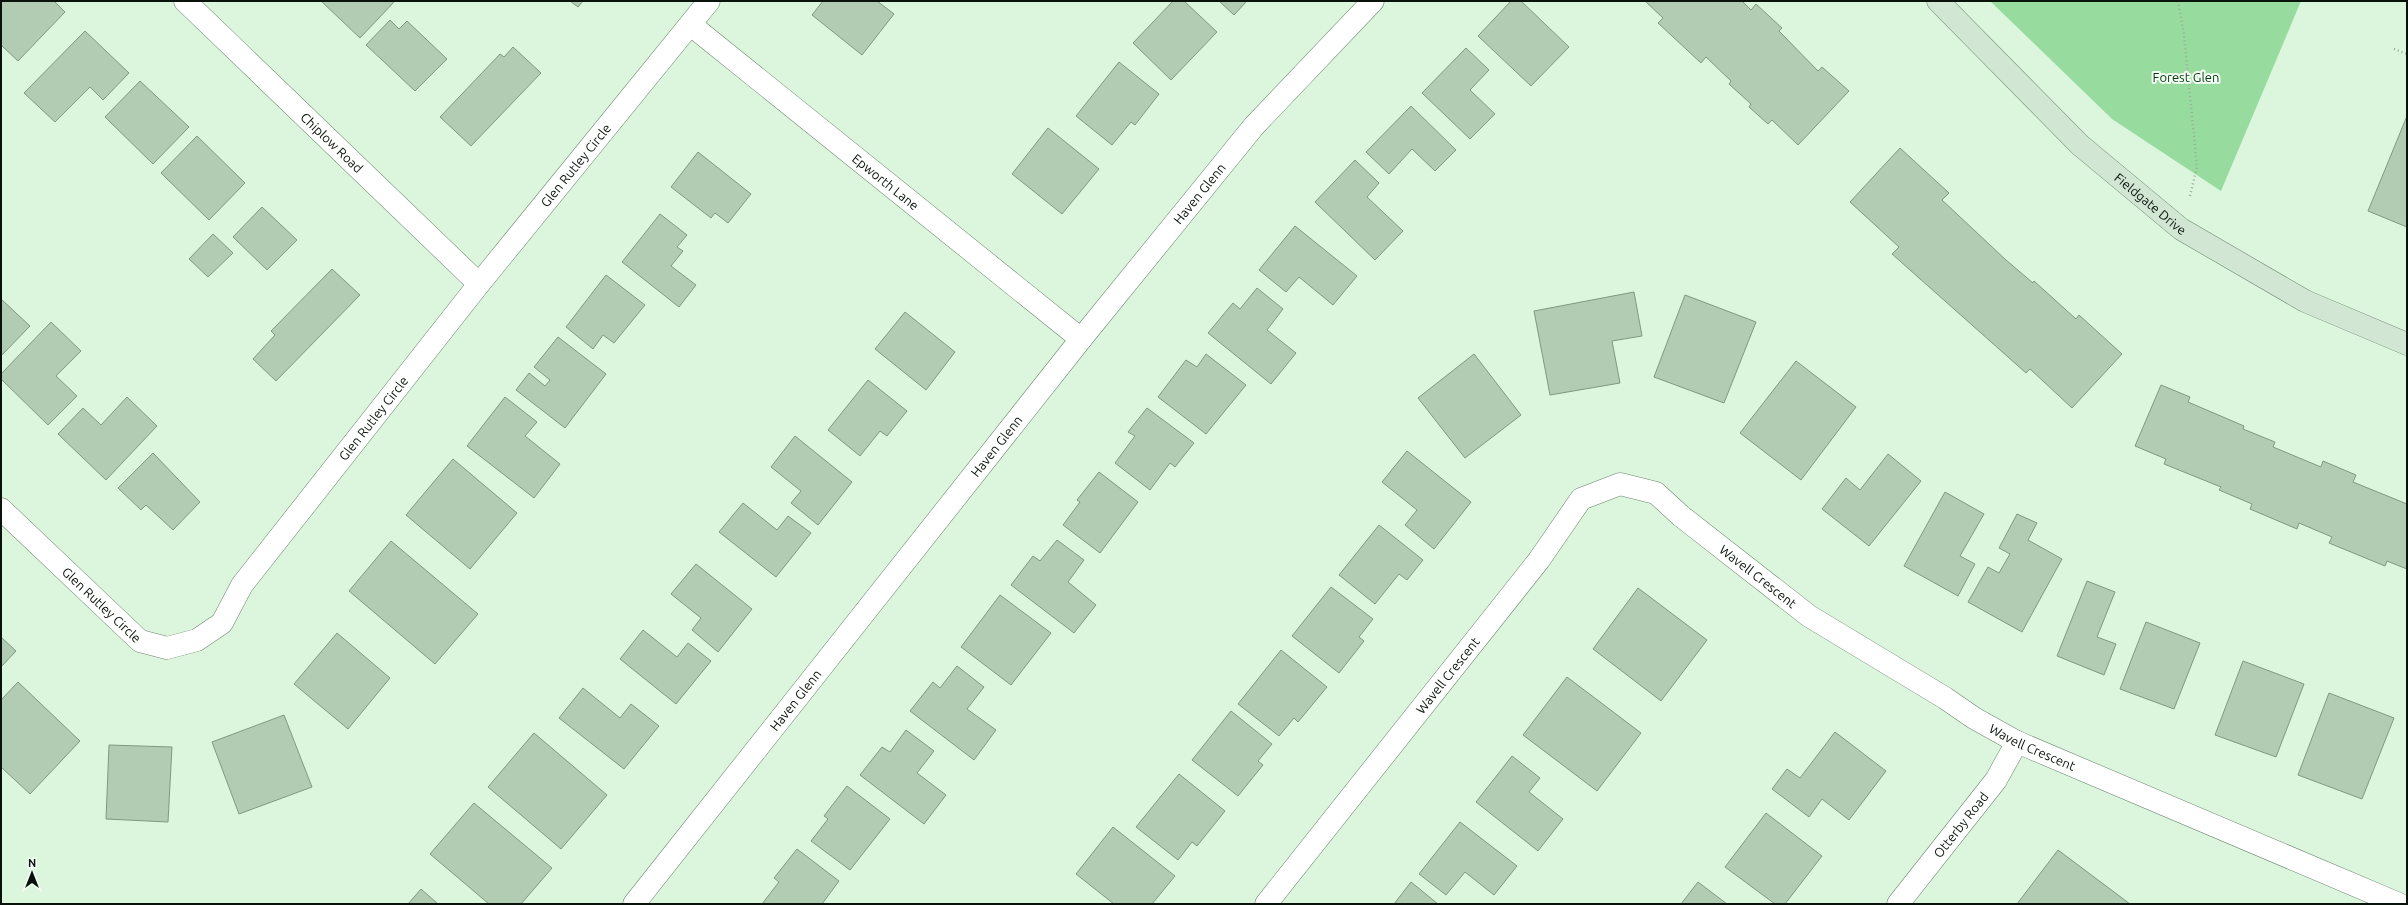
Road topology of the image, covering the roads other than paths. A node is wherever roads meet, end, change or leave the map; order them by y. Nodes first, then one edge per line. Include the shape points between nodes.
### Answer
1 (185, 1) edge
2 (709, 1) edge
3 (1374, 1) edge
4 (1938, 1) edge
5 (691, 25) junction
6 (479, 284) junction
7 (1081, 339) junction
8 (2407, 344) edge
9 (1, 508) edge
10 (2017, 742) junction
11 (634, 904) edge
12 (1266, 904) edge
13 (1898, 904) edge
14 (2400, 904) edge

1 - 6 street, Chiplow Road
2 - 5 street, Glen Rutley Circle
3 - 7 street, Haven Glenn via 1254,126
4 - 8 street, Fieldgate Drive via 2080,145 2181,229 2305,301
5 - 6 street, Glen Rutley Circle
5 - 7 street, Epworth Lane
6 - 9 street, Glen Rutley Circle via 242,585 222,623 197,640 167,648 140,641
7 - 11 street, Haven Glenn
10 - 12 street, Wavell Crescent via 1809,616 1681,516 1656,493 1620,484 1581,499 1539,560
10 - 13 street, Otterby Road via 1996,780
10 - 14 street, Wavell Crescent

